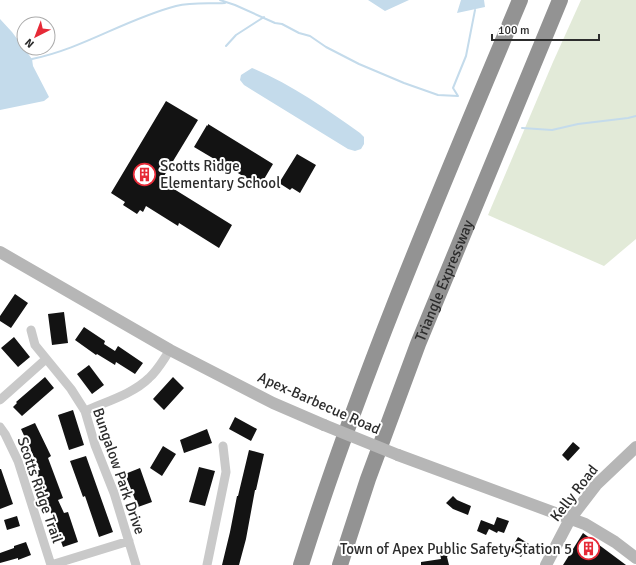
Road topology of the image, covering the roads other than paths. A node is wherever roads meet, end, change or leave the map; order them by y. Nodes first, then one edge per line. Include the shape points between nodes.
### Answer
1 (520, 0) edge
2 (560, 0) edge
3 (0, 252) edge
4 (31, 330) dead end
5 (170, 350) junction
6 (46, 359) junction
7 (0, 400) edge
8 (85, 411) junction
9 (0, 427) edge
10 (223, 446) dead end
11 (636, 447) edge
12 (570, 519) junction
13 (129, 541) junction
14 (636, 558) edge
15 (51, 565) edge
16 (136, 565) edge
17 (207, 565) edge
18 (301, 565) edge
19 (340, 565) edge
20 (546, 565) edge

1 - 18 highway via 399,290 349,423
2 - 19 highway, Triangle Expressway via 418,344 368,479
3 - 5 street, Apex-Barbecue Road
4 - 6 street, Bungalow Park Drive via 35,345
5 - 8 street via 156,371 142,385
5 - 12 street, Apex-Barbecue Road, bridge via 273,403 324,425
6 - 7 street
6 - 8 street, Bungalow Park Drive
8 - 13 street, Bungalow Park Drive
9 - 15 street, Scotts Ridge Trail via 18,461
10 - 17 street via 226,472
11 - 12 street, Kelly Road via 596,485
12 - 14 street, Apex-Barbecue Road via 585,524
12 - 20 street, Kelly Road
13 - 15 street
13 - 16 street, Bungalow Park Drive

